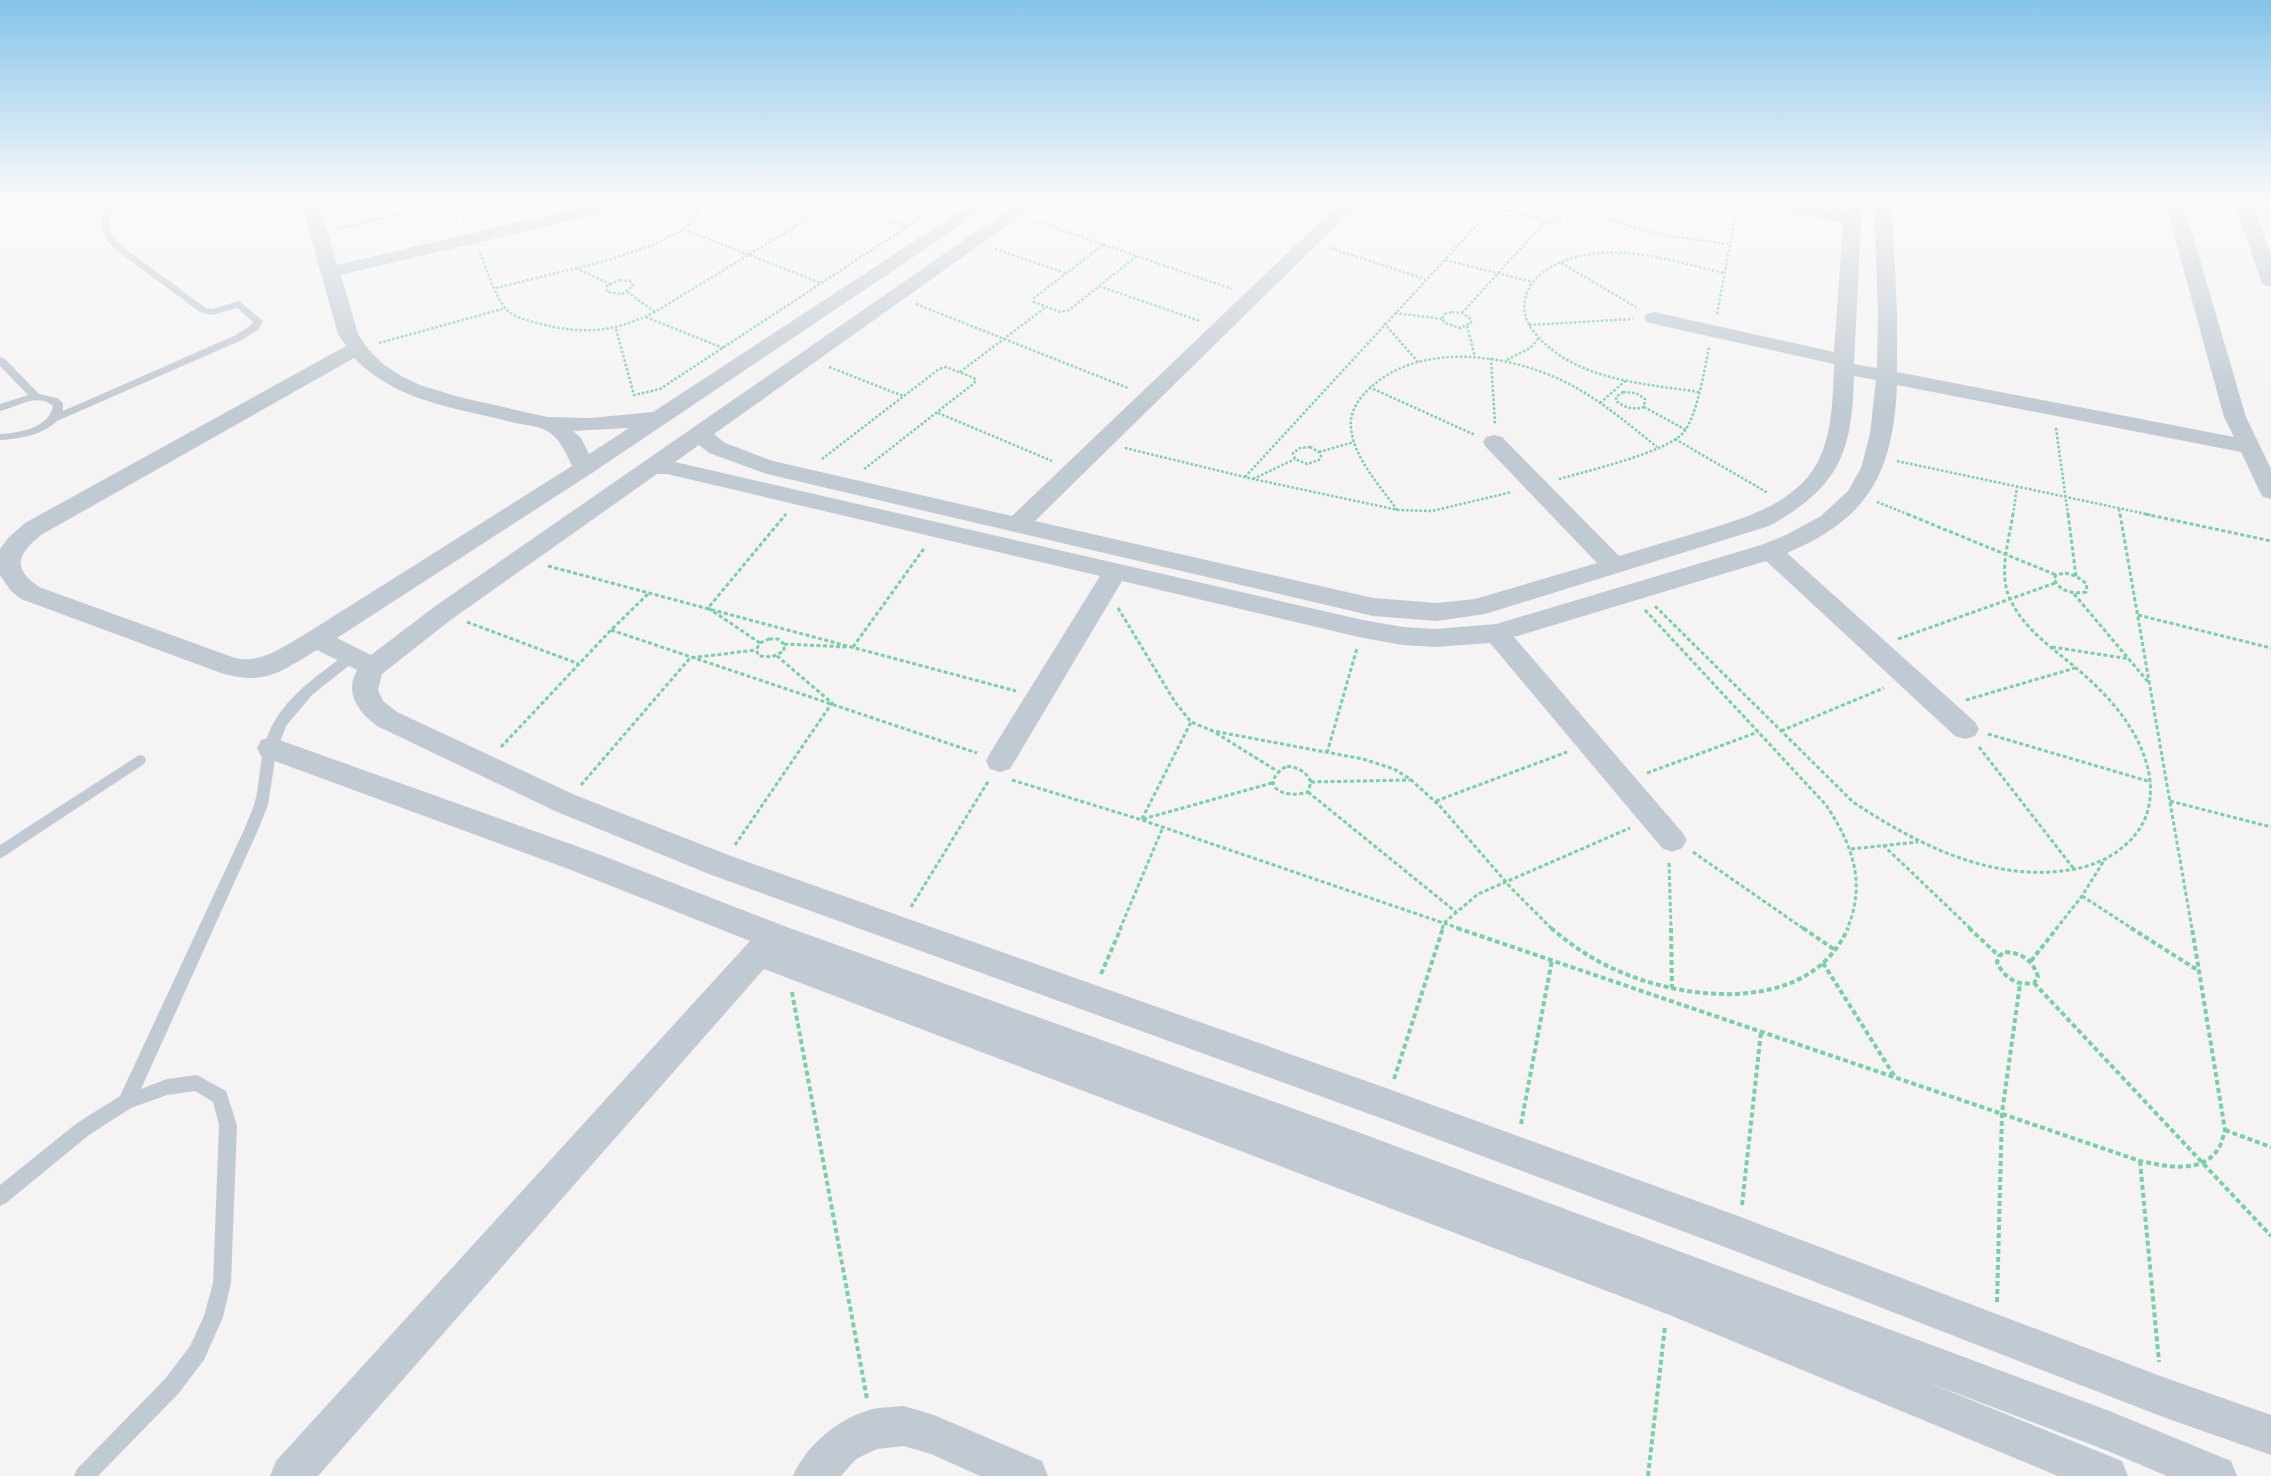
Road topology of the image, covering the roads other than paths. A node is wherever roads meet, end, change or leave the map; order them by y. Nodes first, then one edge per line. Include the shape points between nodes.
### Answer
1 (150, 271) edge
2 (335, 271) edge
3 (884, 271) edge
4 (932, 271) edge
5 (1280, 271) edge
6 (1849, 271) edge
7 (1885, 271) edge
8 (2194, 271) edge
9 (330, 272) joint
10 (1654, 318) road end
11 (356, 349) junction
12 (0, 360) edge
13 (1844, 364) junction
14 (1888, 377) junction
15 (36, 397) junction
16 (0, 408) edge
17 (53, 419) junction
18 (657, 419) junction
19 (552, 424) junction
20 (699, 433) junction
21 (20, 435) junction
22 (0, 438) edge
23 (1495, 443) road end
24 (0, 444) edge
25 (2250, 447) junction
26 (650, 467) junction
27 (768, 467) junction
28 (584, 468) junction
29 (750, 486) junction
30 (2271, 492) edge
31 (1017, 525) junction
32 (1770, 551) junction
33 (1614, 566) junction
34 (1110, 579) junction
35 (1398, 610) junction
36 (1496, 633) junction
37 (1403, 636) junction
38 (316, 639) junction
39 (362, 662) junction
40 (1963, 727) road end
41 (271, 748) junction
42 (140, 760) dead end
43 (996, 767) road end
44 (1665, 831) road end
45 (0, 853) edge
46 (774, 951) junction
47 (126, 1102) junction
48 (0, 1197) edge
49 (2271, 1434) edge
50 (84, 1476) edge
51 (291, 1476) edge
52 (814, 1476) edge
53 (1027, 1476) edge
54 (2107, 1476) edge
55 (2216, 1476) edge

1 - 17 lane via 203,310 212,312 239,304 258,321 256,327 238,338
2 - 9 street
3 - 18 street
4 - 20 street
5 - 31 street
6 - 13 street
7 - 14 street
8 - 25 street via 2235,417
9 - 11 street via 348,334
10 - 13 street
11 - 19 street via 386,377 425,395
11 - 38 street via 33,530 12,548 9,558 16,583 30,593 238,669 270,666
12 - 15 lane
13 - 14 street
13 - 33 street via 1837,442 1828,465 1812,486 1790,505 1761,521
14 - 25 street
14 - 32 street via 1876,457 1857,495 1821,526
15 - 16 lane
15 - 17 lane via 56,401 59,409
17 - 21 lane
18 - 19 street
18 - 28 street
19 - 28 street via 573,444
20 - 26 street
20 - 27 street via 722,451
21 - 22 lane
21 - 24 lane
23 - 33 street
25 - 30 street
26 - 29 street via 685,470
26 - 39 street via 443,613
27 - 29 street
27 - 31 street
28 - 38 street
29 - 34 street via 937,530
31 - 35 street via 1373,607
32 - 36 street
32 - 40 street
33 - 35 street via 1476,608 1437,612
34 - 37 street
34 - 43 street
35 - 37 street
36 - 37 street via 1450,637
36 - 44 street
38 - 39 street
39 - 41 lane via 311,689 293,706 280,724
39 - 49 street via 366,676 363,689 368,700 387,719 565,803 720,865 1386,1104 1738,1234 1996,1335
41 - 46 street via 582,861
41 - 47 lane via 261,804 251,830
42 - 45 lane
46 - 51 street
46 - 54 street via 1668,1295
46 - 55 street via 1347,1145 2107,1430
47 - 48 lane via 83,1129
47 - 50 lane via 166,1087 197,1083 220,1096 228,1125 222,1283 213,1317 197,1353 172,1386
52 - 53 street via 842,1445 873,1429 904,1426 934,1435

